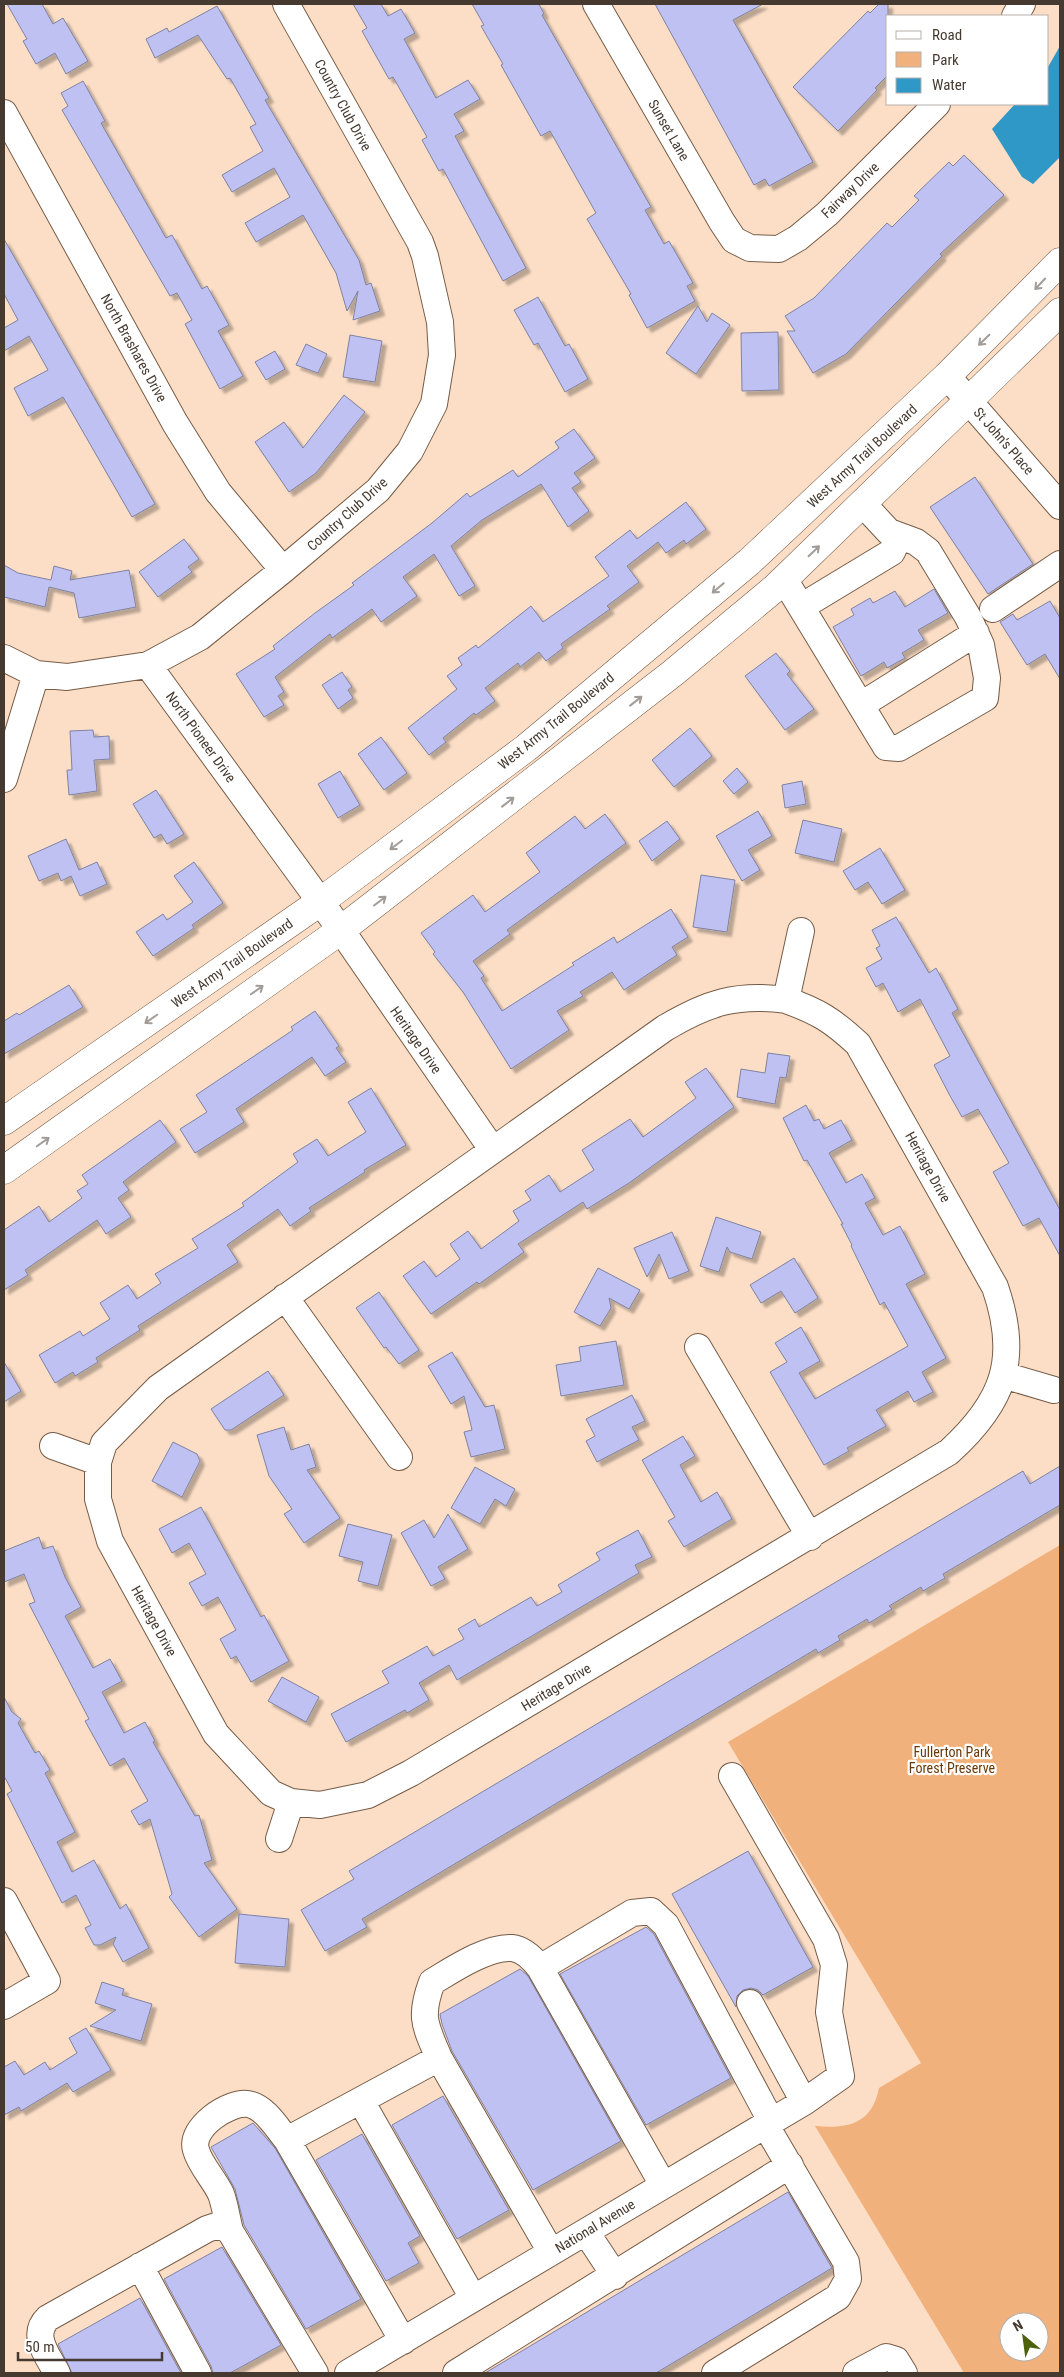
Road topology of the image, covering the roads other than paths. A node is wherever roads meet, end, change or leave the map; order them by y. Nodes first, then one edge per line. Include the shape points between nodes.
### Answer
1 (286, 4) edge
2 (596, 4) edge
3 (1022, 4) edge
4 (1016, 15) edge
5 (936, 105) edge
6 (4, 114) edge
7 (750, 248) joint
8 (1060, 262) edge
9 (1060, 312) edge
10 (947, 376) junction
11 (970, 401) junction
12 (837, 479) junction
13 (863, 504) junction
14 (1060, 506) edge
15 (899, 536) junction
16 (749, 562) junction
17 (1060, 564) edge
18 (283, 570) junction
19 (779, 584) junction
20 (801, 607) junction
21 (993, 609) dead end
22 (976, 633) junction
23 (4, 658) edge
24 (148, 665) junction
25 (36, 674) junction
26 (861, 705) junction
27 (4, 778) edge
28 (320, 902) junction
29 (341, 930) junction
30 (801, 931) dead end
31 (786, 1000) junction
32 (4, 1121) edge
33 (492, 1149) junction
34 (4, 1170) edge
35 (285, 1297) junction
36 (698, 1347) dead end
37 (1003, 1375) junction
38 (1054, 1390) dead end
39 (53, 1446) dead end
40 (399, 1457) dead end
41 (98, 1462) junction
42 (810, 1537) junction
43 (732, 1776) dead end
44 (291, 1802) junction
45 (279, 1839) dead end
46 (4, 1901) edge
47 (540, 1968) junction
48 (750, 2003) dead end
49 (4, 2006) edge
50 (439, 2058) junction
51 (361, 2101) junction
52 (804, 2102) junction
53 (768, 2123) junction
54 (286, 2140) junction
55 (790, 2165) junction
56 (663, 2185) junction
57 (230, 2231) junction
58 (586, 2232) junction
59 (550, 2252) junction
60 (140, 2266) junction
61 (615, 2276) junction
62 (474, 2298) junction
63 (403, 2341) junction
64 (375, 2366) edge
65 (57, 2373) edge
66 (198, 2373) edge
67 (315, 2373) edge
68 (348, 2373) edge
69 (456, 2373) edge
70 (716, 2373) edge
71 (856, 2373) edge
72 (904, 2373) edge

1 - 18 street, Country Club Drive via 420,242 440,322 442,355 434,404 410,452 378,490
2 - 7 street, Sunset Lane via 722,222 734,240
3 - 4 street
5 - 7 street, Fairway Drive via 827,214 798,238 779,249
6 - 18 street, North Brashares Drive via 176,423 218,492
8 -> 10 main road, West Army Trail Boulevard
9 - 11 main road
10 - 11 street, St John's Place
10 - 12 main road, West Army Trail Boulevard
11 - 13 main road
11 - 14 street, St John's Place
12 - 13 main road
12 - 16 main road, West Army Trail Boulevard
13 - 15 street via 889,532
19 -> 13 main road
15 - 20 street via 892,552
15 - 22 street via 928,551
16 - 19 main road
16 -> 28 main road, West Army Trail Boulevard via 526,748
17 - 21 street
18 - 24 street, Country Club Drive via 200,638
19 - 20 street
29 -> 19 main road via 673,673
20 - 26 street
22 - 26 street
22 - 26 street via 987,678 985,698 899,748 886,747
23 - 25 street
24 - 25 street via 67,678
24 - 28 street, North Pioneer Drive
25 - 27 street
28 - 29 street, North Pioneer Drive
28 -> 32 main road, West Army Trail Boulevard
29 - 33 street, Heritage Drive
34 -> 29 main road
30 - 31 street
31 - 33 street, Heritage Drive via 739,997 713,1003 688,1014
31 - 37 street, Heritage Drive via 817,1011 858,1044 866,1056 995,1287 1004,1313
33 - 35 street, Heritage Drive
35 - 40 street
35 - 41 street, Heritage Drive via 158,1388 104,1443
36 - 42 street
37 - 38 street
37 - 42 street, Heritage Drive via 992,1404 973,1430 949,1452
39 - 41 street
41 - 44 street, Heritage Drive via 98,1499 110,1541 216,1734 270,1793
42 - 44 street, Heritage Drive via 411,1773 368,1795 320,1805
43 - 52 street, National Avenue via 826,1939 834,1965 829,2012 841,2076
44 - 45 street
46 - 49 street via 47,1981
47 - 50 street via 531,1956 512,1948 491,1951 432,1982 424,2024
47 - 53 street via 632,1913 651,1911 666,1925
47 - 56 street
48 - 52 street
50 - 51 street
50 - 59 street
51 - 54 street
51 - 62 street
52 - 53 street, National Avenue
53 - 55 street
53 - 56 street, National Avenue
54 - 57 street via 264,2112 248,2104 229,2108 208,2120 198,2133 195,2149 221,2194
54 - 63 street
55 - 61 street
55 - 70 street via 846,2262 848,2279 838,2297
56 - 58 street, National Avenue
57 - 60 street via 219,2225 206,2229
57 - 67 street
58 - 59 street, National Avenue
58 - 61 street
59 - 62 street, National Avenue
60 - 65 street via 42,2323 41,2344
60 - 66 street
61 - 69 street
62 - 63 street, National Avenue
63 - 64 street, National Avenue
64 - 68 street, National Avenue
71 - 72 street via 886,2357 896,2360

